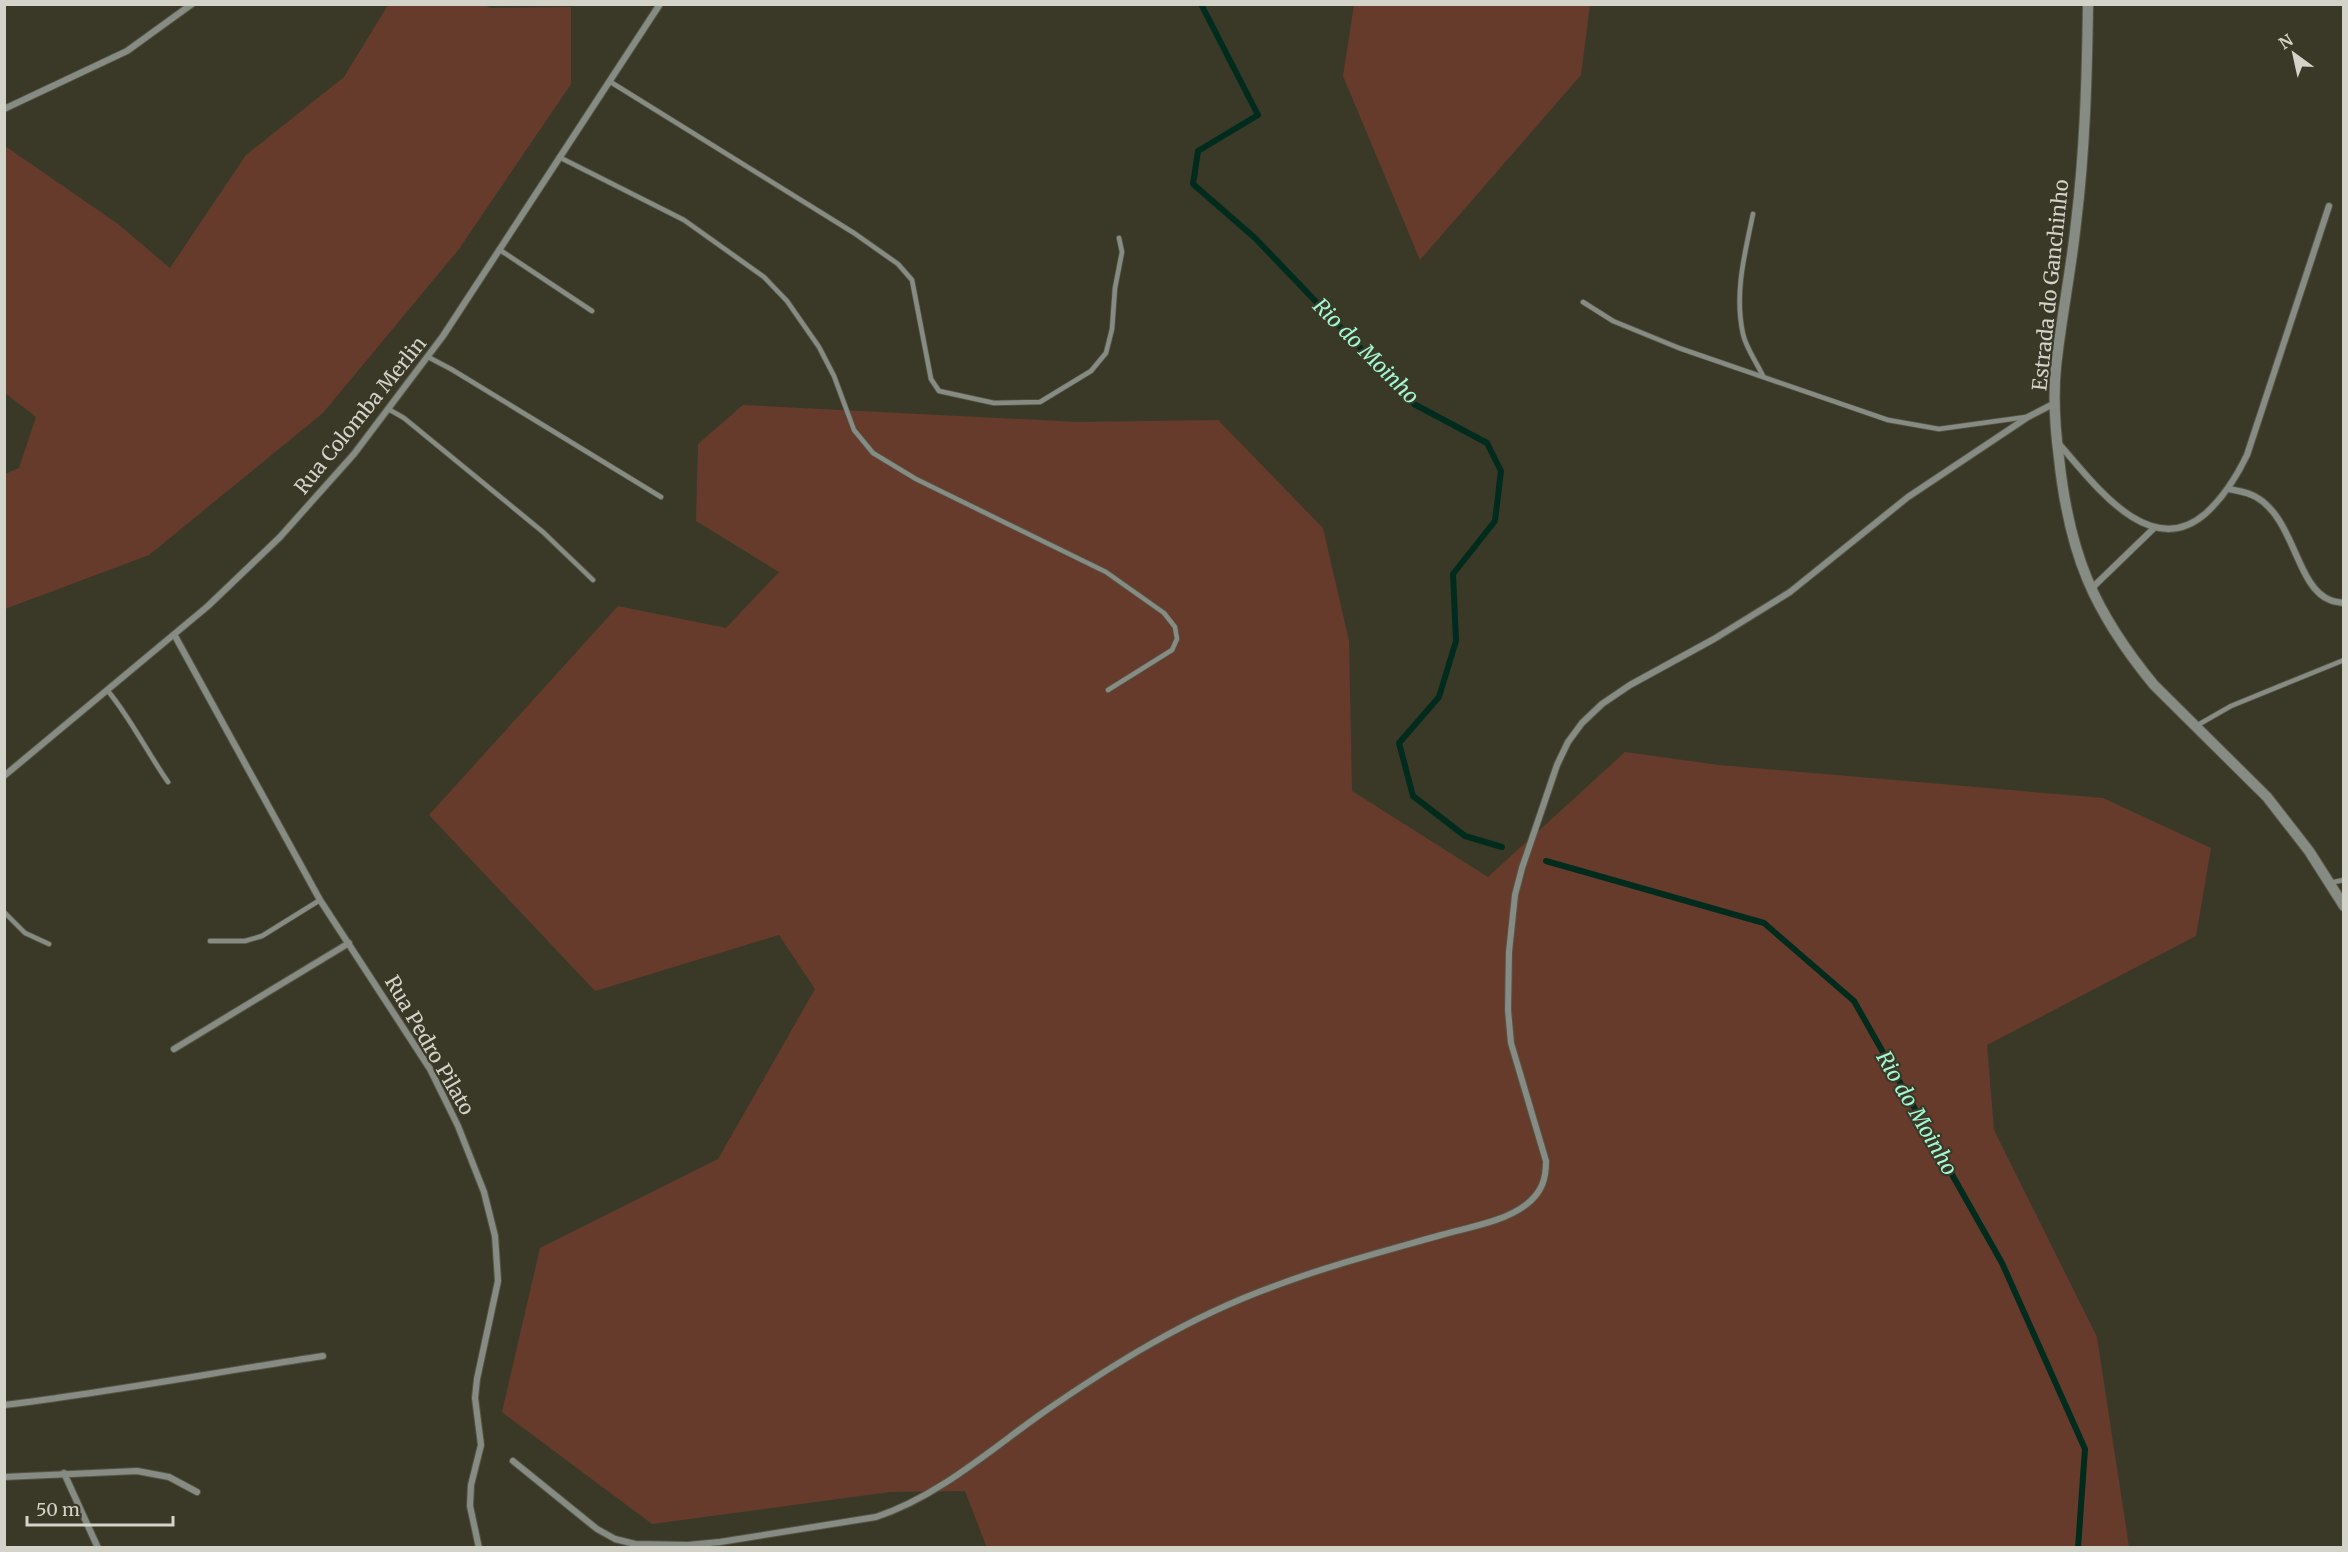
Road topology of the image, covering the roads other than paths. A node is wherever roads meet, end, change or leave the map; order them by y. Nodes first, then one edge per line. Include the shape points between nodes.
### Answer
1 (192, 4) edge
2 (660, 4) edge
3 (2088, 4) edge
4 (609, 81) junction
5 (4, 109) edge
6 (559, 157) junction
7 (2329, 206) dead end
8 (1753, 214) dead end
9 (1119, 238) dead end
10 (500, 250) junction
11 (1583, 302) dead end
12 (592, 311) dead end
13 (428, 357) junction
14 (1763, 376) junction
15 (2055, 403) junction
16 (390, 410) junction
17 (2028, 417) junction
18 (2057, 441) junction
19 (2229, 489) junction
20 (662, 497) dead end
21 (2153, 528) junction
22 (593, 580) dead end
23 (2090, 589) junction
24 (2343, 603) edge
25 (175, 636) junction
26 (2343, 660) edge
27 (1108, 690) dead end
28 (108, 691) junction
29 (2196, 726) junction
30 (4, 776) edge
31 (168, 782) dead end
32 (2343, 880) edge
33 (2329, 883) junction
34 (320, 900) junction
35 (2343, 906) edge
36 (4, 912) edge
37 (210, 941) dead end
38 (349, 943) junction
39 (49, 944) dead end
40 (174, 1049) dead end
41 (323, 1356) dead end
42 (4, 1405) edge
43 (513, 1461) dead end
44 (64, 1473) junction
45 (4, 1477) edge
46 (197, 1492) dead end
47 (98, 1548) edge
48 (479, 1548) edge

1 - 5 street via 127,51
2 - 4 street, Rua Colomba Merlin
3 - 15 street, Estrada do Ganchinho via 2081,173
4 - 6 street, Rua Colomba Merlin
4 - 9 lane via 898,264 912,280 931,379 939,391 994,403 1040,402 1091,371 1106,353 1112,329 1122,252
6 - 10 street, Rua Colomba Merlin
6 - 27 lane via 684,220 764,277 787,301 819,347 854,430 873,453 916,479 1106,572 1164,613 1175,627 1177,639 1172,650
7 - 19 street via 2247,454
8 - 14 lane via 1739,307 1743,336
10 - 12 lane
10 - 13 street, Rua Colomba Merlin
11 - 14 lane via 1612,321
13 - 16 street, Rua Colomba Merlin
13 - 20 lane
14 - 17 lane via 1888,420 1939,429
15 - 17 street
15 - 18 street, Estrada do Ganchinho
16 - 22 lane via 543,532
16 - 25 street, Rua Colomba Merlin via 280,537
17 - 43 street via 1908,497 1790,592 1602,704 1568,742 1522,868 1511,919 1511,1043 1546,1161 1546,1178 1526,1204 1492,1220 1313,1272 1215,1310 1105,1371 933,1490 876,1516 720,1542 635,1544 597,1529
18 - 21 street via 2110,499 2131,518
18 - 23 street, Estrada do Ganchinho via 2070,532
19 - 21 street via 2187,526
19 - 24 street via 2255,497 2269,507 2287,532 2319,594
21 - 23 street
23 - 29 street, Estrada do Ganchinho via 2138,665
25 - 28 street, Rua Colomba Merlin
25 - 34 street, Rua Pedro Pilato
26 - 29 lane via 2231,706
28 - 30 street, Rua Colomba Merlin
28 - 31 lane
29 - 33 street, Estrada do Ganchinho via 2267,797
32 - 33 lane
33 - 35 street, Estrada do Ganchinho
34 - 37 lane via 262,936 245,941
34 - 38 street, Rua Pedro Pilato
36 - 39 lane via 25,933
38 - 40 street
38 - 48 street, Rua Pedro Pilato via 414,1042 442,1093 472,1158 495,1236 498,1281 475,1398 481,1445 470,1506
41 - 42 street
44 - 45 street
44 - 46 street via 137,1471 169,1477
44 - 47 street

